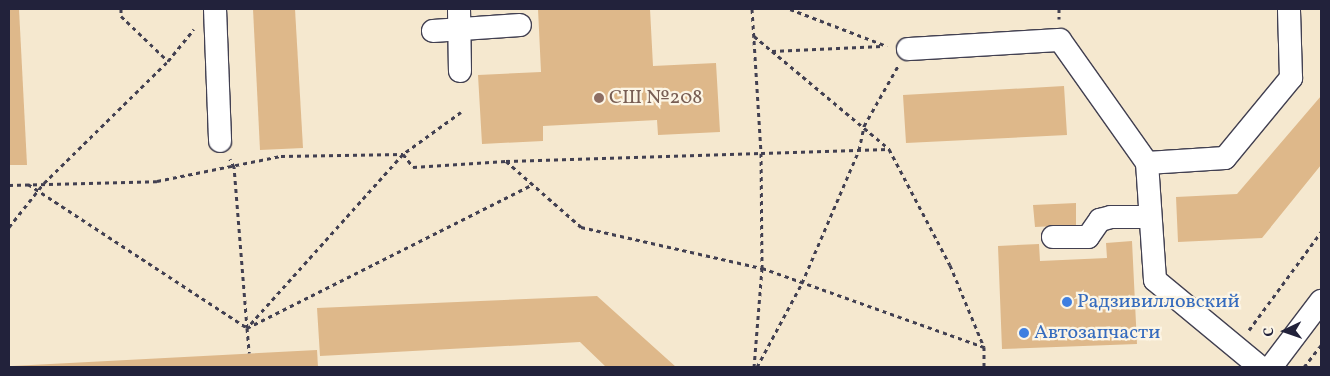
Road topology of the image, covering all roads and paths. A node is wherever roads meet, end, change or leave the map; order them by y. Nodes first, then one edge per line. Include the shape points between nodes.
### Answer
1 (121, 9) edge
2 (215, 9) edge
3 (459, 9) edge
4 (752, 9) edge
5 (790, 9) edge
6 (1289, 9) edge
7 (198, 24) dead end
8 (520, 26) dead end
9 (433, 31) dead end
10 (459, 31) junction
11 (754, 36) junction
12 (885, 46) junction
13 (908, 49) junction
14 (772, 51) junction
15 (168, 61) junction
16 (460, 71) dead end
17 (461, 112) dead end
18 (864, 126) junction
19 (220, 141) joint
20 (889, 149) junction
21 (859, 150) junction
22 (761, 153) junction
23 (403, 154) junction
24 (506, 161) junction
25 (1147, 163) junction
26 (234, 167) junction
27 (44, 183) junction
28 (28, 184) junction
29 (9, 185) edge
30 (531, 185) junction
31 (39, 191) junction
32 (1150, 217) junction
33 (9, 227) edge
34 (1321, 232) edge
35 (1053, 237) dead end
36 (762, 268) junction
37 (802, 283) junction
38 (1321, 301) edge
39 (247, 328) junction
40 (1321, 345) edge
41 (984, 347) junction
42 (1236, 347) junction
43 (248, 353) dead end
44 (755, 367) edge
45 (984, 367) edge
46 (1260, 367) edge
47 (1271, 367) edge
48 (1304, 367) edge

1 - 15 path via 121,16
2 - 19 street
3 - 10 street
4 - 11 path
5 - 12 path
6 - 25 street via 1291,78 1225,158
7 - 15 path
8 - 10 street
9 - 10 street
10 - 16 street
11 - 14 path
11 - 22 path
12 - 13 path
12 - 14 path
13 - 18 path
13 - 25 street via 1060,40
14 - 18 path
15 - 27 path
17 - 23 path
18 - 20 path
18 - 21 path
19 - 26 path
20 - 21 path
20 - 41 path via 950,265
21 - 22 path
21 - 37 path
22 - 24 path
22 - 36 path
23 - 24 path via 412,167
23 - 26 path via 281,156
23 - 39 path
24 - 30 path
25 - 32 street
26 - 27 path via 157,181
26 - 39 path
27 - 28 path
27 - 31 path
28 - 29 path
28 - 31 path
30 - 36 path via 581,227
30 - 39 path
31 - 33 path
31 - 39 path
32 - 35 street via 1111,217 1100,220 1088,237
32 - 42 street via 1155,280
34 - 42 path
36 - 37 path
36 - 44 path
37 - 41 path
37 - 44 path
38 - 47 street
39 - 43 path
40 - 48 path
41 - 45 path
42 - 46 street

